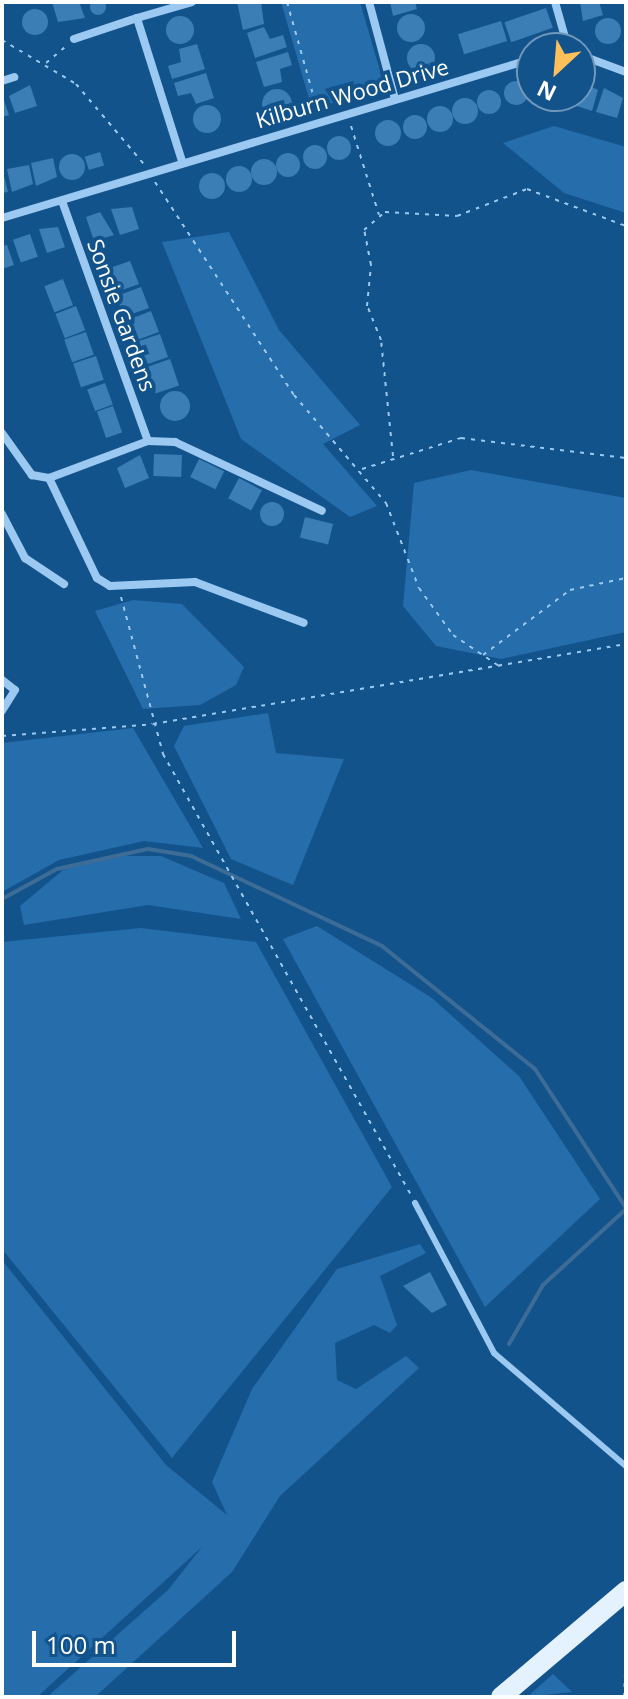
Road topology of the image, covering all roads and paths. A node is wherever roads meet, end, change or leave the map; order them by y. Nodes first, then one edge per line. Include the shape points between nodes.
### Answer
1 (192, 2) edge
2 (287, 2) edge
3 (369, 2) edge
4 (555, 2) edge
5 (137, 18) junction
6 (563, 32) edge
7 (74, 39) joint
8 (2, 40) edge
9 (596, 61) edge
10 (45, 63) junction
11 (516, 64) edge
12 (626, 72) edge
13 (14, 77) dead end
14 (2, 81) edge
15 (395, 99) junction
16 (347, 113) junction
17 (321, 121) junction
18 (182, 161) junction
19 (149, 172) junction
20 (62, 201) junction
21 (380, 216) junction
22 (2, 218) edge
23 (626, 226) edge
24 (2, 433) edge
25 (148, 441) junction
26 (393, 456) junction
27 (626, 458) edge
28 (361, 470) junction
29 (49, 478) junction
30 (322, 511) dead end
31 (2, 514) edge
32 (626, 578) edge
33 (64, 584) dead end
34 (117, 586) junction
35 (304, 623) dead end
36 (626, 644) edge
37 (482, 656) junction
38 (499, 666) junction
39 (2, 680) edge
40 (2, 711) edge
41 (153, 724) junction
42 (2, 736) edge
43 (415, 1203) joint
44 (626, 1466) edge
45 (626, 1591) edge
46 (626, 1652) edge
47 (501, 1697) edge
48 (624, 1697) edge

1 - 5 street
2 - 17 path
3 - 15 street
4 - 6 street
5 - 7 street
5 - 18 street
7 - 10 path
8 - 10 path
9 - 12 street
10 - 19 path via 107,116
11 - 15 street, Kilburn Wood Drive
13 - 14 street
15 - 16 street, Kilburn Wood Drive
16 - 17 street, Kilburn Wood Drive
16 - 21 path
17 - 18 street, Kilburn Wood Drive
18 - 19 street, Kilburn Wood Drive
19 - 20 street, Kilburn Wood Drive
19 - 28 path via 294,395
20 - 22 street, Kilburn Wood Drive
20 - 25 street, Sonsie Gardens
21 - 23 path via 457,216 527,189
21 - 26 path via 364,230 371,265 367,306 381,340
24 - 29 street via 17,461
25 - 29 street
25 - 30 street via 204,450
26 - 27 path via 461,438
26 - 28 path
28 - 37 path via 386,503 419,588 453,635
29 - 34 street via 90,568
31 - 33 street via 25,558
32 - 37 path via 570,590
34 - 35 street via 195,582
34 - 41 path via 147,676
36 - 38 path
37 - 38 path
38 - 41 path
39 - 40 street via 15,690
41 - 42 path
41 - 43 path via 163,754
43 - 44 lane via 494,1353
45 - 47 main road
46 - 48 path

